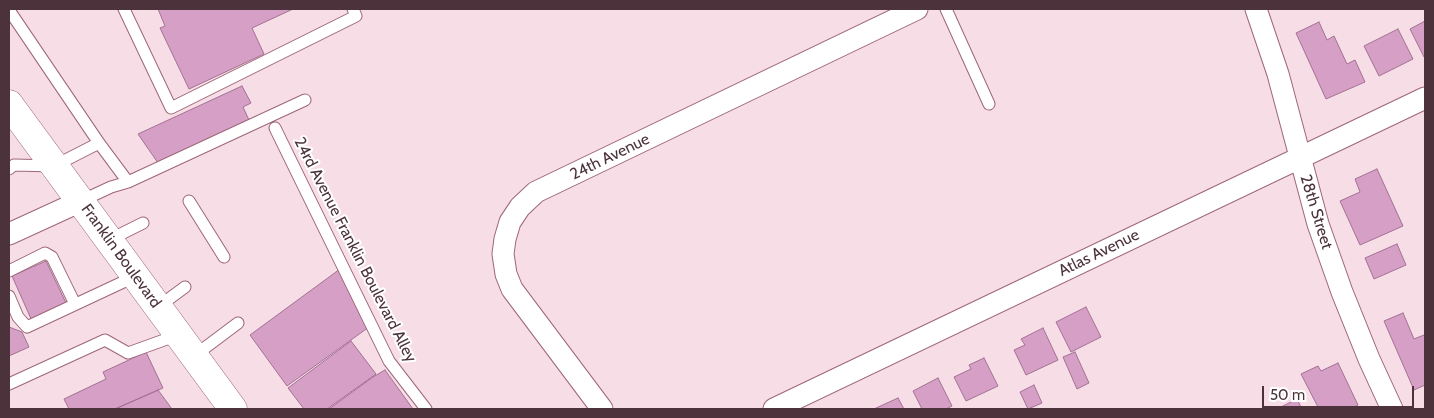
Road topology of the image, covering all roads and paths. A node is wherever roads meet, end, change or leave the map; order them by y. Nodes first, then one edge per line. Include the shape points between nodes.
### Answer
1 (124, 9) edge
2 (353, 9) edge
3 (917, 9) edge
4 (946, 9) edge
5 (1256, 9) edge
6 (9, 10) edge
7 (1425, 98) edge
8 (305, 100) dead end
9 (989, 104) dead end
10 (10, 106) edge
11 (275, 128) dead end
12 (99, 144) junction
13 (1300, 158) junction
14 (54, 166) junction
15 (9, 169) edge
16 (128, 182) junction
17 (81, 201) junction
18 (189, 201) dead end
19 (143, 223) dead end
20 (9, 234) edge
21 (109, 240) junction
22 (224, 257) dead end
23 (9, 271) edge
24 (136, 276) junction
25 (185, 287) dead end
26 (15, 301) edge
27 (75, 304) junction
28 (158, 307) junction
29 (238, 323) dead end
30 (186, 346) junction
31 (9, 384) edge
32 (233, 409) edge
33 (426, 409) edge
34 (602, 409) edge
35 (774, 409) edge
36 (1392, 409) edge

1 - 2 lane via 171,108 356,16
3 - 34 street, 24th Avenue via 536,192 520,207 510,222 503,254 512,289
4 - 9 lane
5 - 13 street, 28th Street via 1278,74
6 - 12 lane
7 - 13 street, Atlas Avenue
8 - 16 lane
10 - 14 main road, Franklin Boulevard
11 - 33 lane, 24rd Avenue Franklin Boulevard Alley via 389,361
12 - 14 lane
12 - 16 lane
13 - 35 street, Atlas Avenue
13 - 36 street, 28th Street via 1318,224 1342,292
14 - 15 lane via 14,165
14 - 17 main road, Franklin Boulevard
16 - 17 lane
17 - 20 street
17 - 21 main road, Franklin Boulevard
18 - 22 lane
19 - 21 lane
21 - 24 main road, Franklin Boulevard
23 - 27 lane via 45,253 52,257 61,284
24 - 27 lane
24 - 28 main road, Franklin Boulevard
25 - 28 lane
26 - 27 lane via 18,317 27,327
28 - 30 main road, Franklin Boulevard
29 - 30 lane
30 - 31 lane via 128,353 105,340
30 - 32 main road, Franklin Boulevard

